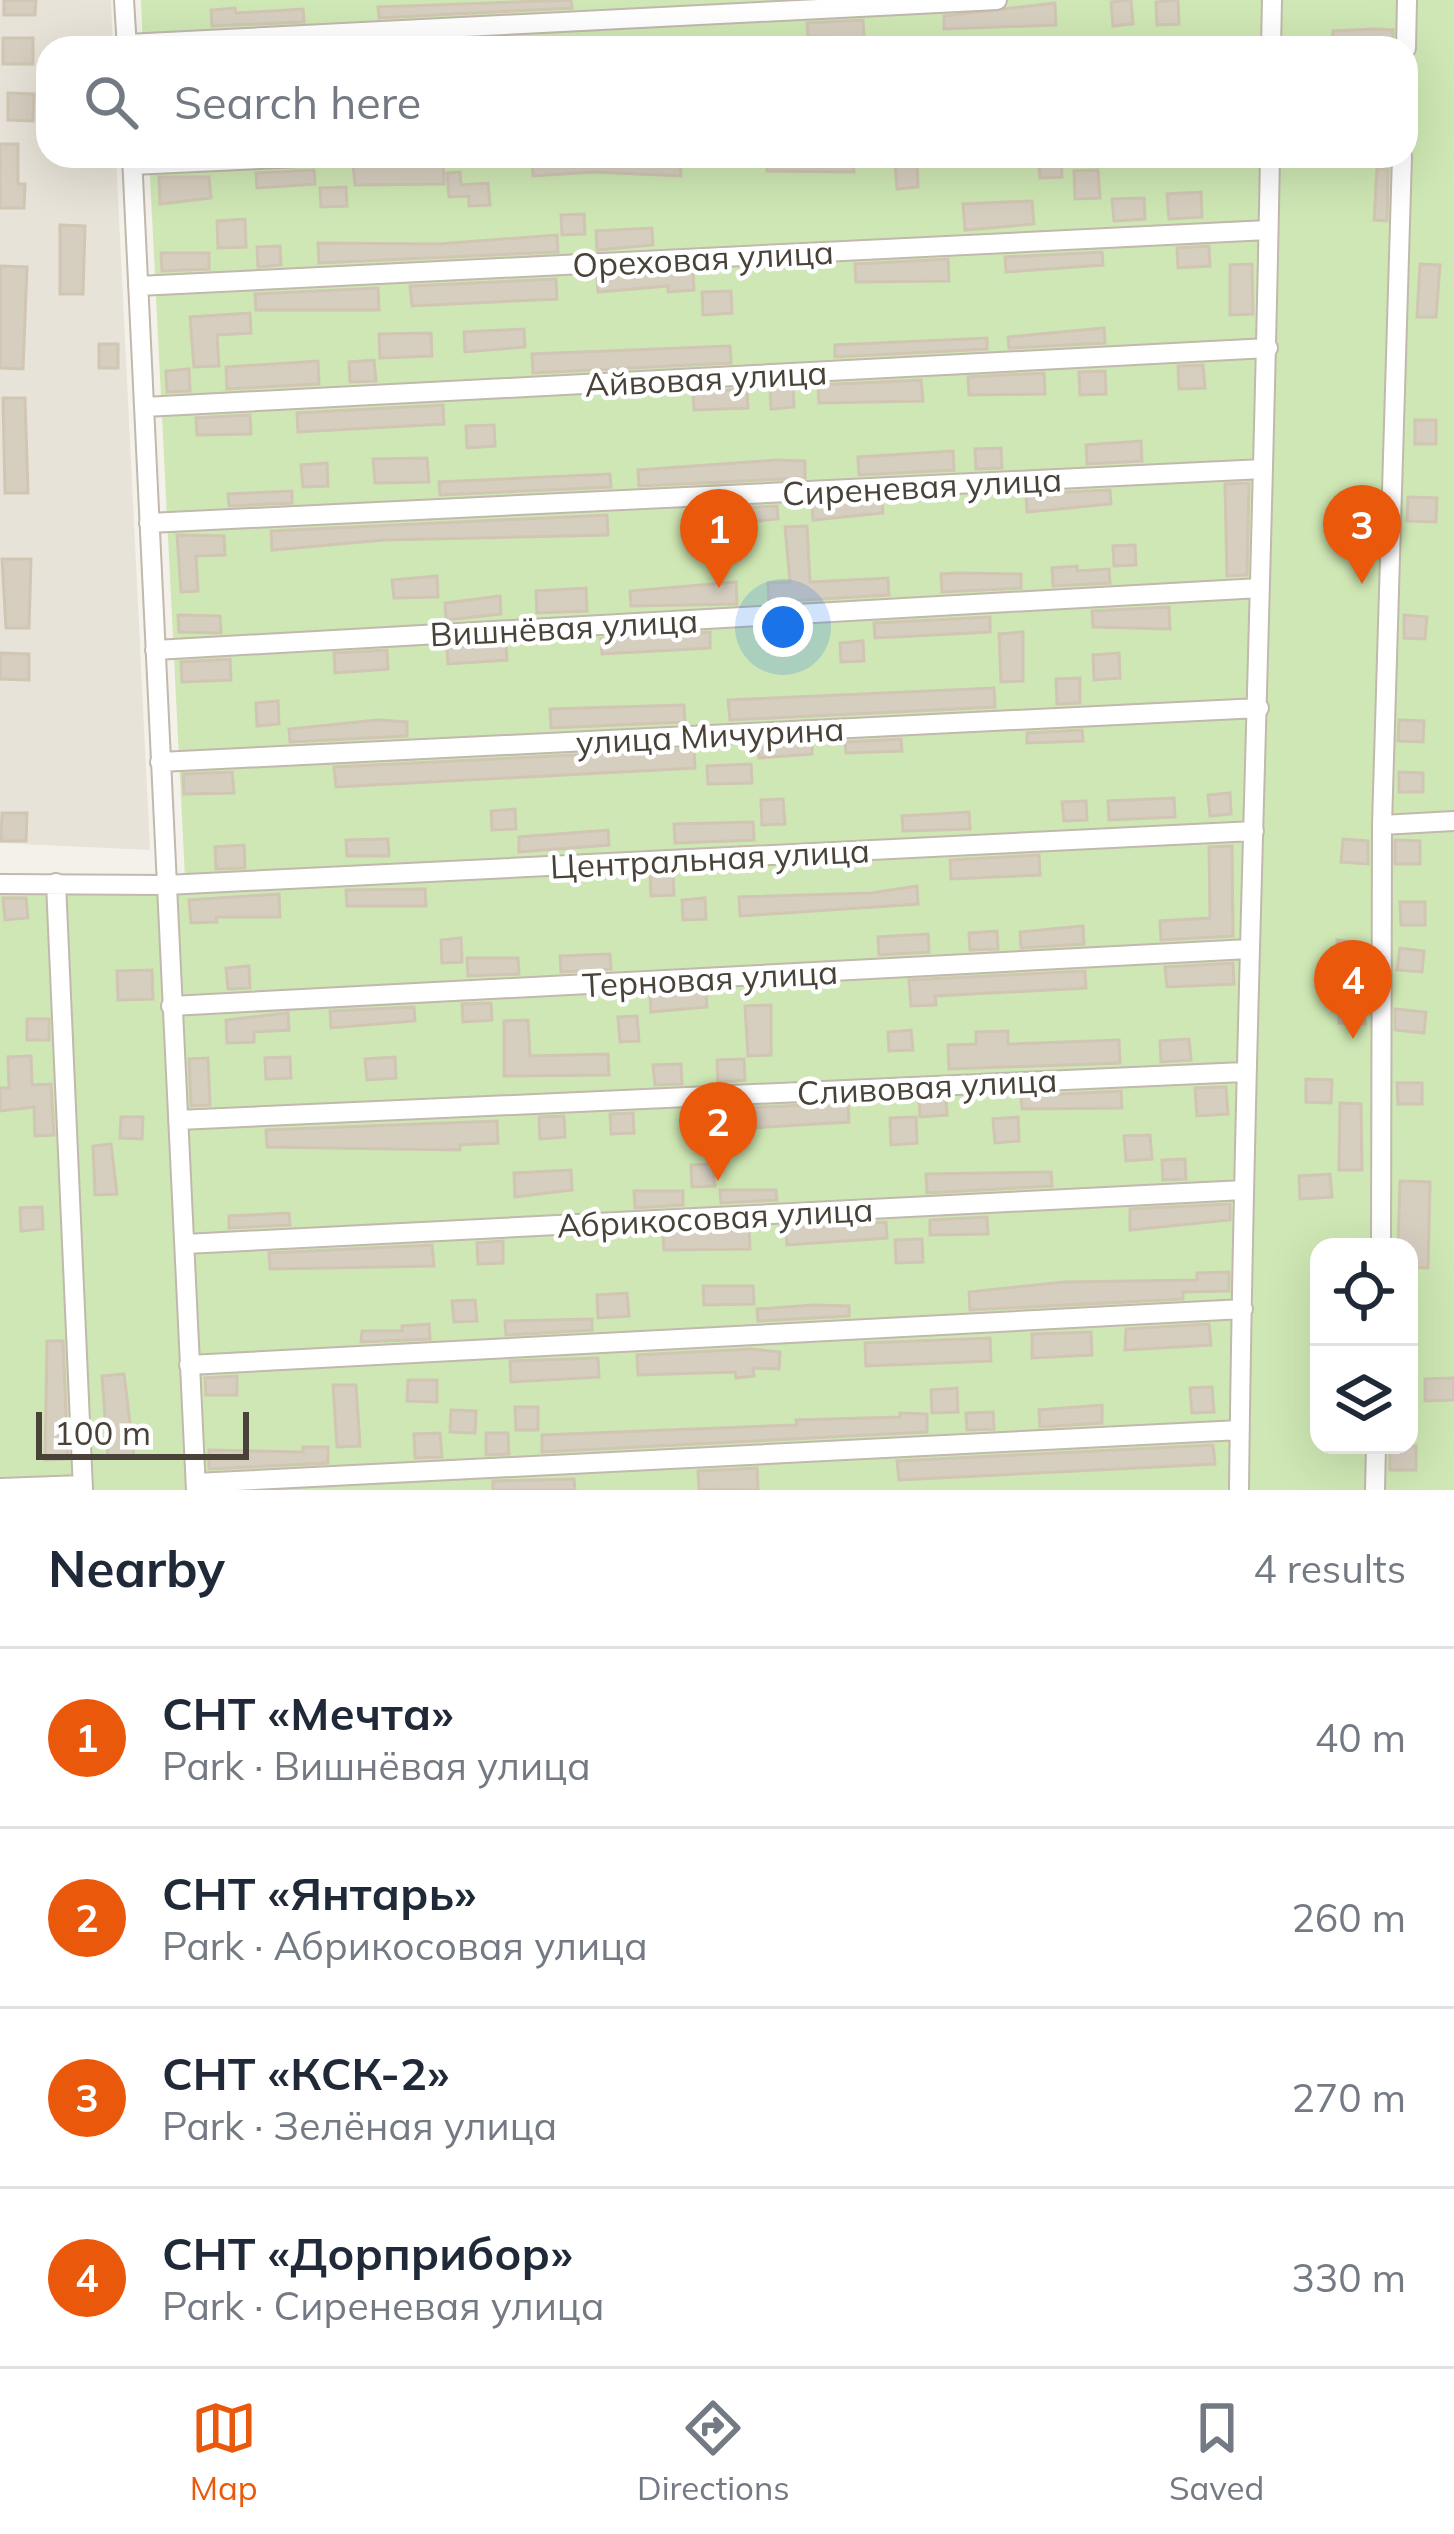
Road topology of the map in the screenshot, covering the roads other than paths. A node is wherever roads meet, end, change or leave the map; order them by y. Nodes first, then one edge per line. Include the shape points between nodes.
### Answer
1 (124, 0) edge
2 (997, 0) edge
3 (1272, 0) edge
4 (1407, 0) edge
5 (126, 36) edge
6 (316, 36) edge
7 (1271, 36) edge
8 (1406, 36) edge
9 (132, 168) edge
10 (1270, 168) edge
11 (1402, 168) edge
12 (1268, 230) junction
13 (138, 286) junction
14 (1268, 348) junction
15 (143, 407) junction
16 (1263, 469) junction
17 (149, 523) junction
18 (1260, 588) junction
19 (155, 650) junction
20 (1259, 708) junction
21 (160, 763) junction
22 (1454, 821) edge
23 (1382, 825) junction
24 (1254, 831) junction
25 (0, 884) edge
26 (56, 884) junction
27 (166, 885) junction
28 (1249, 949) junction
29 (171, 1006) junction
30 (1244, 1072) junction
31 (178, 1120) junction
32 (1244, 1190) junction
33 (1381, 1238) edge
34 (185, 1244) junction
35 (1244, 1309) junction
36 (189, 1365) junction
37 (1240, 1430) junction
38 (1376, 1454) edge
39 (196, 1486) edge
40 (0, 1488) edge
41 (83, 1488) edge
42 (1239, 1490) edge
43 (1375, 1490) edge

1 - 5 street
2 - 6 street
3 - 7 street
4 - 8 street
9 - 13 street
10 - 12 street
11 - 23 street
12 - 13 street, Ореховая улица
12 - 14 street
13 - 15 street
14 - 15 street, Айвовая улица
14 - 16 street
15 - 17 street
16 - 17 street, Сиреневая улица
16 - 18 street
17 - 19 street
18 - 19 street, Вишнёвая улица
18 - 20 street
19 - 21 street
20 - 21 street, улица Мичурина
20 - 24 street
21 - 27 street
22 - 23 street
23 - 33 street
24 - 27 street, Центральная улица
24 - 28 street
25 - 26 street, Центральная улица
26 - 27 street, Центральная улица
26 - 41 street
27 - 29 street
28 - 29 street, Терновая улица
28 - 30 street
29 - 31 street
30 - 31 street, Сливовая улица
30 - 32 street
31 - 34 street
32 - 34 street, Абрикосовая улица
32 - 35 street
34 - 36 street
35 - 36 street
35 - 37 street
36 - 39 street
37 - 39 street
37 - 42 street
38 - 43 street
40 - 41 street

